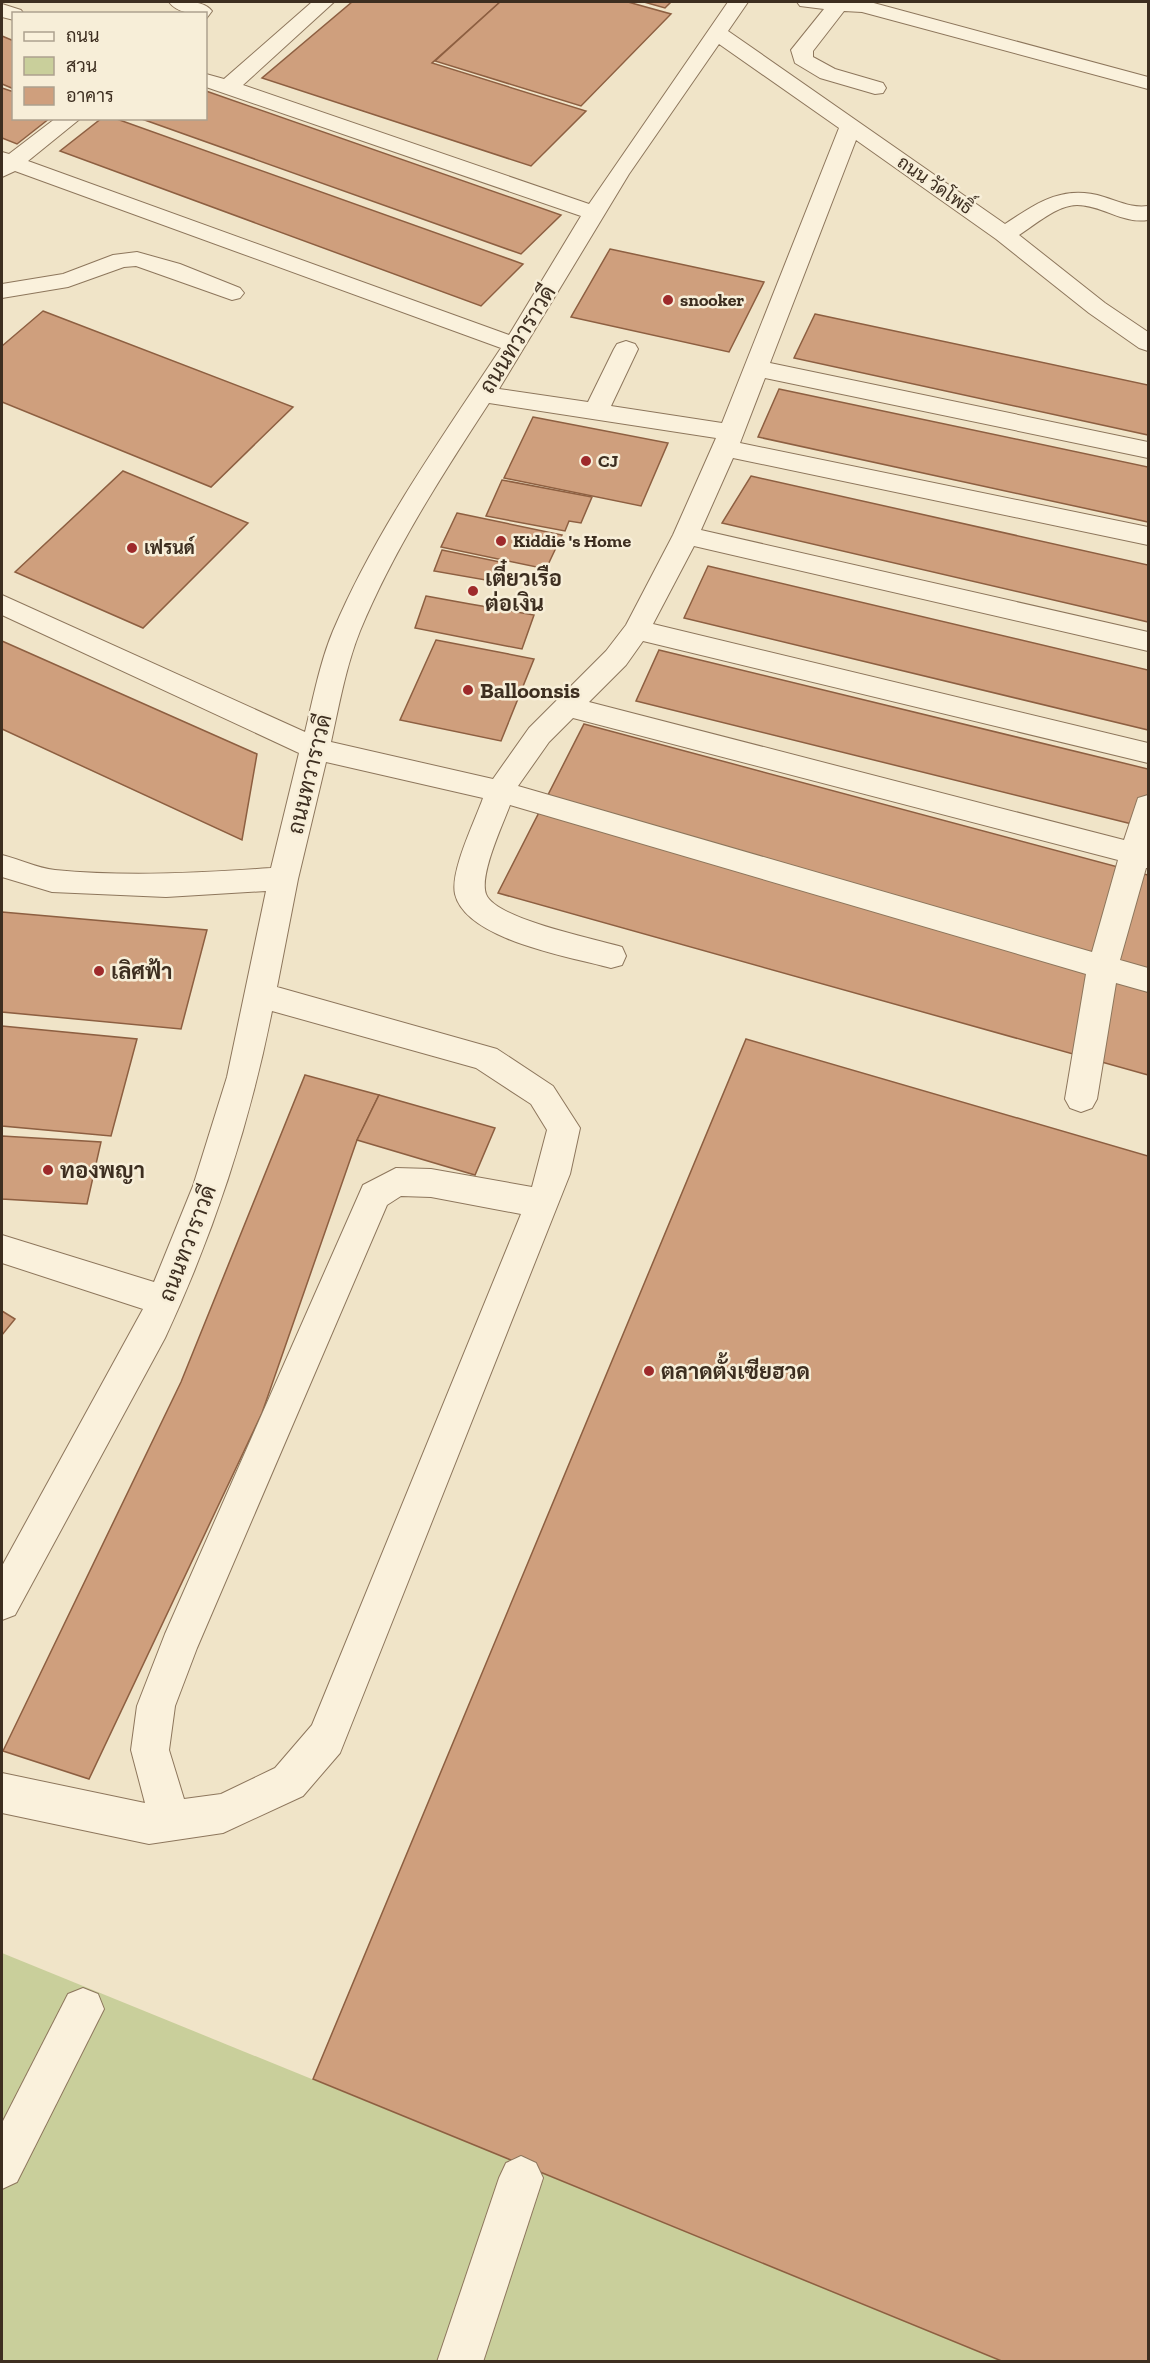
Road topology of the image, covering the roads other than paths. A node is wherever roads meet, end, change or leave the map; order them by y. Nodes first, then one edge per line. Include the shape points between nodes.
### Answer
1 (180, 2) edge
2 (324, 2) edge
3 (738, 2) edge
4 (807, 2) edge
5 (837, 6) junction
6 (207, 10) edge
7 (718, 33) junction
8 (207, 80) edge
9 (1149, 83) edge
10 (227, 88) junction
11 (875, 88) dead end
12 (67, 120) edge
13 (851, 126) junction
14 (5, 164) edge
15 (594, 213) junction
16 (1149, 213) edge
17 (1004, 234) junction
18 (2, 291) edge
19 (232, 293) dead end
20 (1149, 343) edge
21 (515, 345) junction
22 (626, 349) dead end
23 (756, 368) junction
24 (483, 394) junction
25 (596, 411) junction
26 (728, 440) junction
27 (1149, 450) edge
28 (686, 535) junction
29 (1149, 536) edge
30 (2, 604) edge
31 (637, 630) junction
32 (1149, 642) edge
33 (567, 706) junction
34 (316, 749) junction
35 (1149, 753) edge
36 (500, 791) junction
37 (1149, 806) edge
38 (1142, 855) edge
39 (2, 866) edge
40 (283, 879) junction
41 (611, 956) dead end
42 (1103, 967) junction
43 (1149, 980) edge
44 (260, 995) junction
45 (1081, 1099) dead end
46 (541, 1203) junction
47 (2, 1249) edge
48 (165, 1300) junction
49 (2, 1602) edge
50 (2, 1793) edge
51 (170, 1821) junction
52 (83, 2009) dead end
53 (2, 2167) edge
54 (520, 2178) dead end
55 (460, 2361) edge

1 - 6 street
2 - 10 street
3 - 7 street, ถนนทวาราวดี
4 - 5 street
5 - 9 street via 880,10
5 - 11 street via 802,50 802,59 825,73
7 - 13 street, ถนน วัดโพธิ์
7 - 15 street, ถนนทวาราวดี
8 - 10 street
10 - 15 street
12 - 14 street
13 - 17 street, ถนน วัดโพธิ์
13 - 23 street
14 - 21 street
15 - 21 street, ถนนทวาราวดี
16 - 17 street via 1130,213 1074,198
17 - 20 street, ถนน วัดโพธิ์ via 1097,308
18 - 19 street via 68,280 121,260 137,259 172,268
21 - 24 street, ถนนทวาราวดี
22 - 25 street
23 - 26 street
23 - 27 street
24 - 25 street
24 - 34 street, ถนนทวาราวดี via 381,561 346,632
25 - 26 street
26 - 28 street
26 - 29 street
28 - 31 street
28 - 32 street
30 - 34 street
31 - 33 street via 603,672
31 - 35 street
33 - 36 street via 538,735
33 - 38 street
34 - 36 street
34 - 40 street, ถนนทวาราวดี
36 - 41 street via 471,873 470,894 481,911 514,929
36 - 42 street
37 - 38 street
38 - 42 street
39 - 40 street via 52,881 108,884 166,886
40 - 44 street, ถนนทวาราวดี
42 - 43 street
42 - 45 street
44 - 46 street via 486,1058 542,1095 564,1128 554,1174
44 - 48 street, ถนนทวาราวดี via 243,1077 210,1186
46 - 51 street via 326,1739 289,1782 223,1813
46 - 51 street via 431,1183 396,1182 375,1196 178,1647 156,1706 150,1750
47 - 48 street
48 - 49 street, ถนนทวาราวดี
50 - 51 street via 149,1824
52 - 53 street
54 - 55 street

